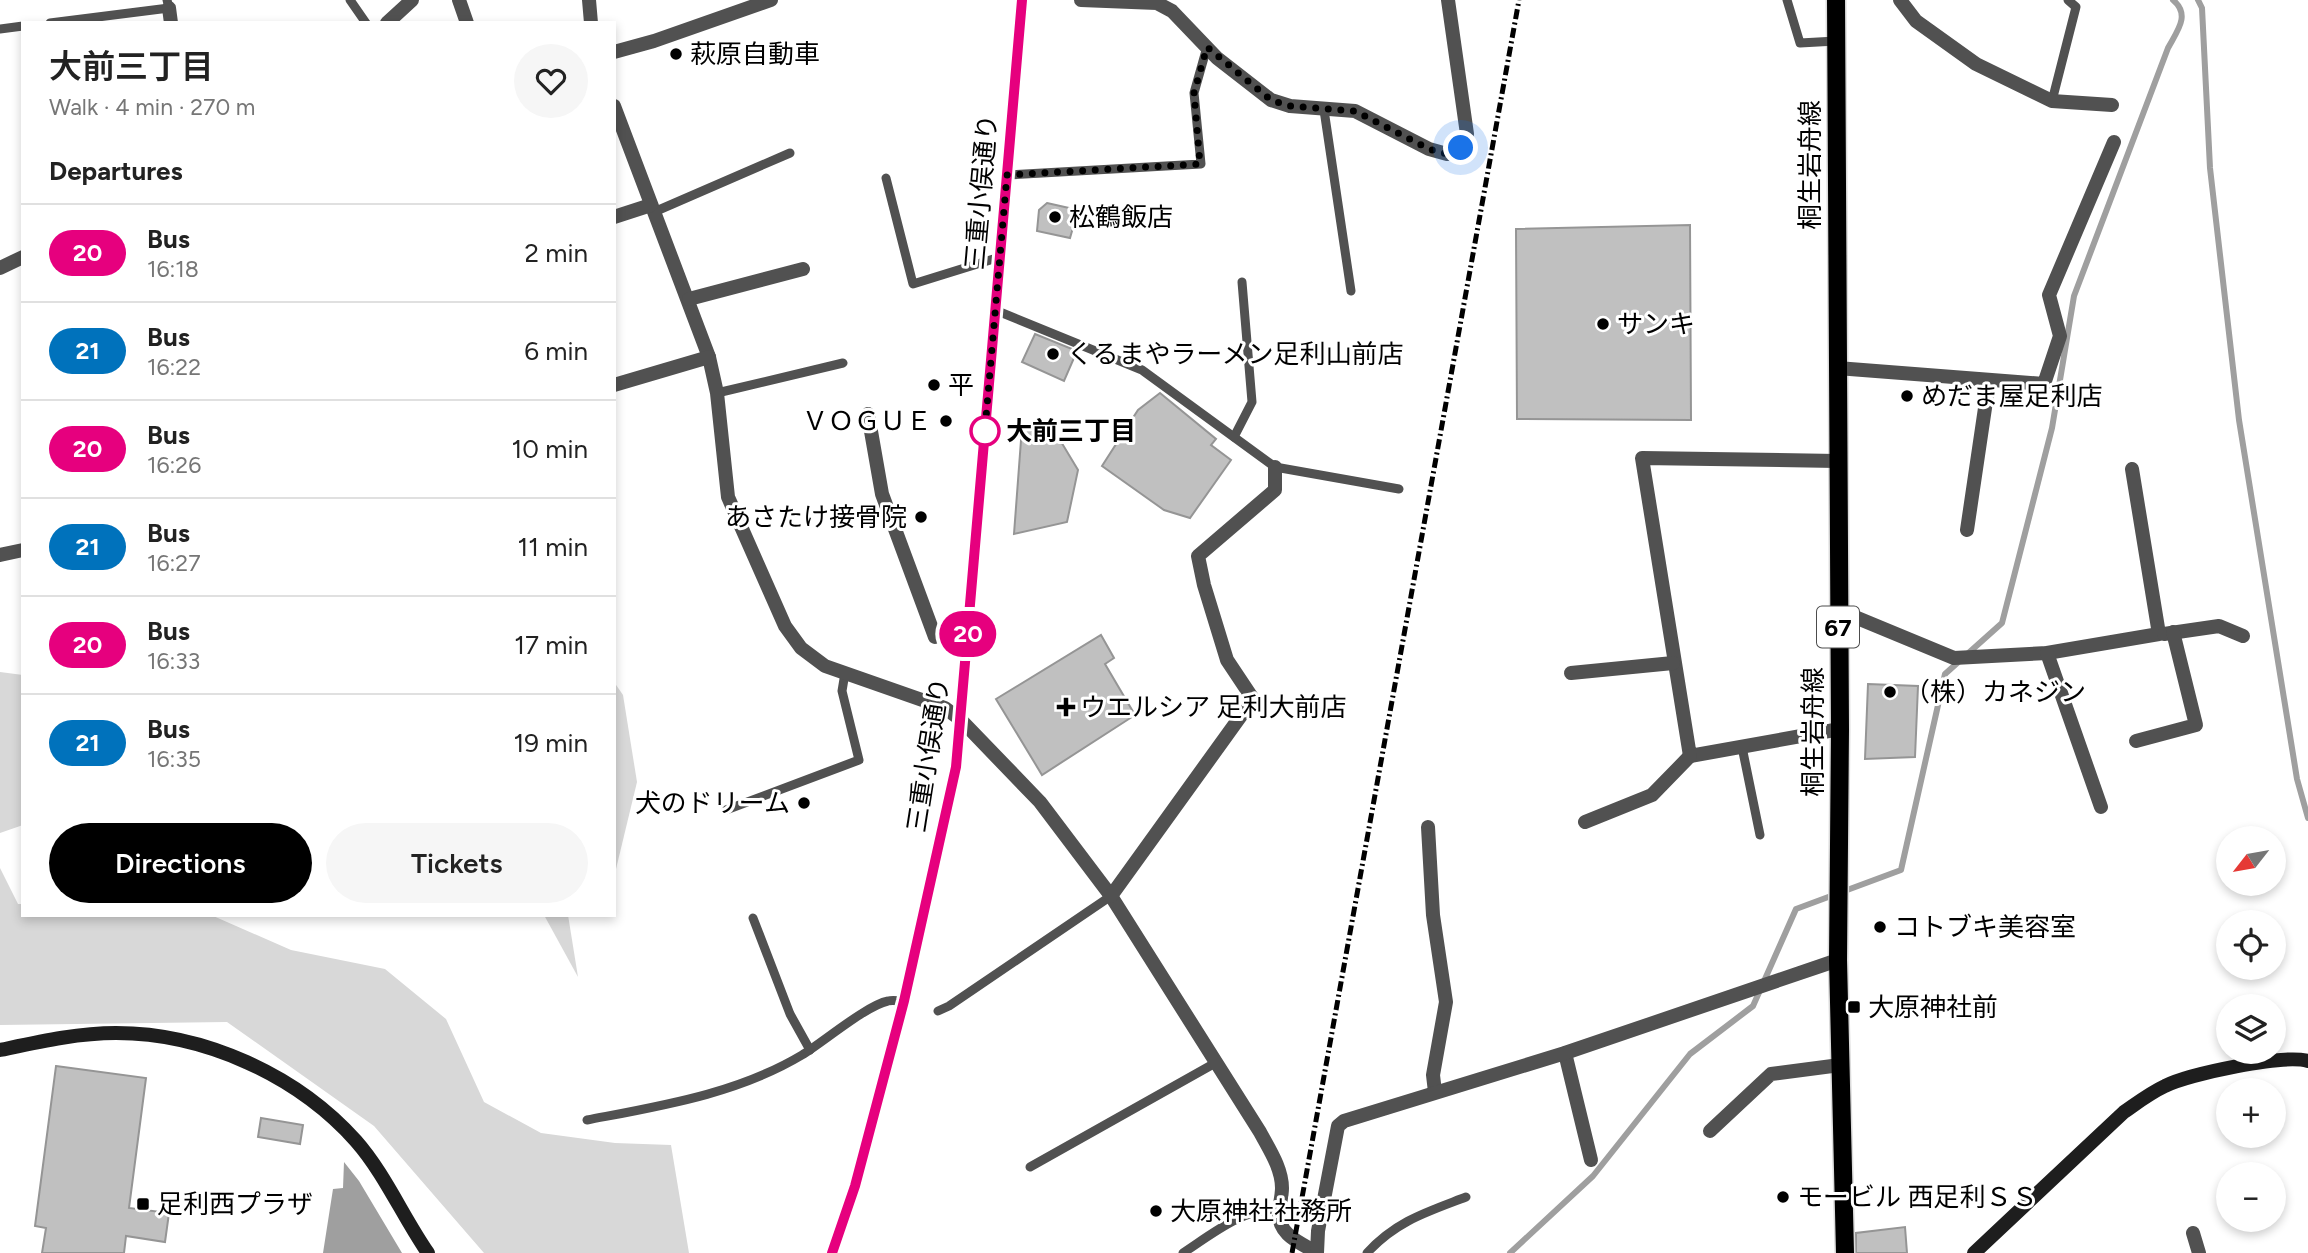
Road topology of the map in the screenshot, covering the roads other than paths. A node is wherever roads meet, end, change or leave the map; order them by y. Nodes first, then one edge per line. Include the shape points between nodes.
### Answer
1 (350, 0) edge
2 (412, 0) edge
3 (459, 0) edge
4 (589, 0) edge
5 (771, 0) edge
6 (1022, 0) edge
7 (1081, 0) edge
8 (1448, 0) edge
9 (1787, 0) edge
10 (1836, 0) edge
11 (1900, 0) edge
12 (2068, 0) edge
13 (748, 4) edge
14 (169, 10) edge
15 (68, 21) edge
16 (365, 21) edge
17 (391, 21) edge
18 (466, 21) edge
19 (592, 21) edge
20 (21, 26) edge
21 (0, 29) edge
22 (1836, 41) junction
23 (1207, 47) junction
24 (616, 51) edge
25 (2052, 101) junction
26 (2112, 105) dead end
27 (1324, 110) junction
28 (616, 111) edge
29 (2114, 142) dead end
30 (790, 153) dead end
31 (1007, 175) junction
32 (886, 178) dead end
33 (652, 209) junction
34 (616, 217) edge
35 (1000, 257) junction
36 (21, 258) edge
37 (0, 268) edge
38 (803, 270) dead end
39 (1242, 282) dead end
40 (1351, 291) dead end
41 (689, 299) junction
42 (995, 310) junction
43 (709, 357) junction
44 (843, 363) dead end
45 (1836, 368) junction
46 (1989, 381) junction
47 (616, 384) edge
48 (717, 393) junction
49 (868, 414) dead end
50 (1234, 437) junction
51 (1837, 461) junction
52 (1275, 467) junction
53 (2132, 468) dead end
54 (1399, 489) dead end
55 (1967, 530) dead end
56 (21, 550) edge
57 (0, 555) edge
58 (1838, 610) junction
59 (969, 625) junction
60 (2166, 633) junction
61 (2244, 636) dead end
62 (2047, 653) junction
63 (1673, 663) junction
64 (845, 673) junction
65 (1571, 673) dead end
66 (961, 720) junction
67 (1840, 729) junction
68 (2136, 741) dead end
69 (1742, 747) junction
70 (1690, 756) junction
71 (2101, 807) dead end
72 (726, 810) dead end
73 (1585, 822) dead end
74 (1428, 827) dead end
75 (1760, 835) dead end
76 (1111, 896) junction
77 (752, 918) dead end
78 (1838, 960) junction
79 (904, 1001) junction
80 (938, 1011) dead end
81 (0, 1050) edge
82 (810, 1050) junction
83 (1565, 1053) junction
84 (1217, 1062) junction
85 (2308, 1062) edge
86 (1840, 1065) junction
87 (1435, 1092) junction
88 (587, 1120) dead end
89 (1710, 1131) dead end
90 (1591, 1160) dead end
91 (1030, 1167) dead end
92 (1466, 1197) dead end
93 (1279, 1209) junction
94 (2193, 1233) dead end
95 (1317, 1252) edge
96 (428, 1253) edge
97 (832, 1253) edge
98 (1183, 1253) edge
99 (1367, 1253) edge
100 (1845, 1253) edge
101 (1974, 1253) edge
102 (2199, 1253) edge

1 - 16 lane
2 - 17 street
3 - 18 street
4 - 19 street
5 - 13 street
6 - 31 street, 三重小俣通り
7 - 23 street via 1157,3 1172,11
8 - 27 street via 1467,134 1461,148 1447,154 1355,111
9 - 22 lane via 1800,43
10 - 22 main road, 桐生岩舟線 / 67
11 - 25 street via 1916,21 1976,64
12 - 25 lane via 2076,7
13 - 24 street
14 - 15 lane
20 - 21 lane
22 - 45 main road, 桐生岩舟線 / 67
23 - 27 street via 1271,100
23 - 31 lane via 1194,93 1200,164
25 - 26 street
27 - 40 lane
28 - 33 street
29 - 46 street via 2049,295 2060,336 2044,384
30 - 33 lane
31 - 35 street, 三重小俣通り
32 - 35 lane via 913,284
33 - 34 street
33 - 41 street
35 - 42 street, 三重小俣通り
36 - 37 street
38 - 41 street
39 - 50 lane via 1252,402
41 - 43 street
42 - 50 lane via 1142,370
42 - 59 street, 三重小俣通り
43 - 47 street
43 - 48 street
44 - 48 lane
45 - 46 street
45 - 51 main road, 桐生岩舟線 / 67
46 - 55 street
48 - 64 street via 728,497 754,559 785,626 801,648 825,666
49 - 59 street via 882,494 935,637 957,625
50 - 52 lane
51 - 58 main road, 桐生岩舟線 / 67
51 - 63 street via 1642,457
52 - 54 lane
52 - 76 street via 1275,491 1199,556 1227,660 1253,699
53 - 60 street
56 - 57 street
58 - 62 street via 1954,658
58 - 67 main road, 桐生岩舟線 / 67
59 - 66 street, 三重小俣通り
60 - 61 street via 2219,626
60 - 62 street
60 - 68 street via 2196,725
62 - 71 street
63 - 65 street
63 - 70 street
64 - 66 street via 945,708
64 - 72 lane via 842,691 859,760
66 - 76 street via 1040,802
66 - 79 street, 三重小俣通り via 951,792
67 - 69 street
67 - 78 main road, 桐生岩舟線 / 67
69 - 70 street
69 - 75 lane
70 - 73 street via 1652,795
74 - 87 street via 1433,915 1446,1002 1433,1075
76 - 80 lane
76 - 84 street
77 - 82 lane via 790,1014
78 - 83 street
78 - 86 main road, 桐生岩舟線 / 67
79 - 82 lane via 874,1007
79 - 97 street, 三重小俣通り via 855,1186
81 - 96 street via 74,1036 151,1034 177,1038 249,1064 322,1109 357,1143
82 - 88 lane via 732,1088
83 - 87 street
83 - 90 street
84 - 91 lane
84 - 93 street via 1277,1164 1282,1187
85 - 101 street via 2282,1060 2191,1077 2145,1097
86 - 89 street via 1771,1074
86 - 100 main road, 桐生岩舟線 / 67
87 - 95 street via 1338,1126
92 - 99 lane via 1403,1222
93 - 95 street via 1283,1230
93 - 98 lane via 1264,1209 1231,1222
94 - 102 street

